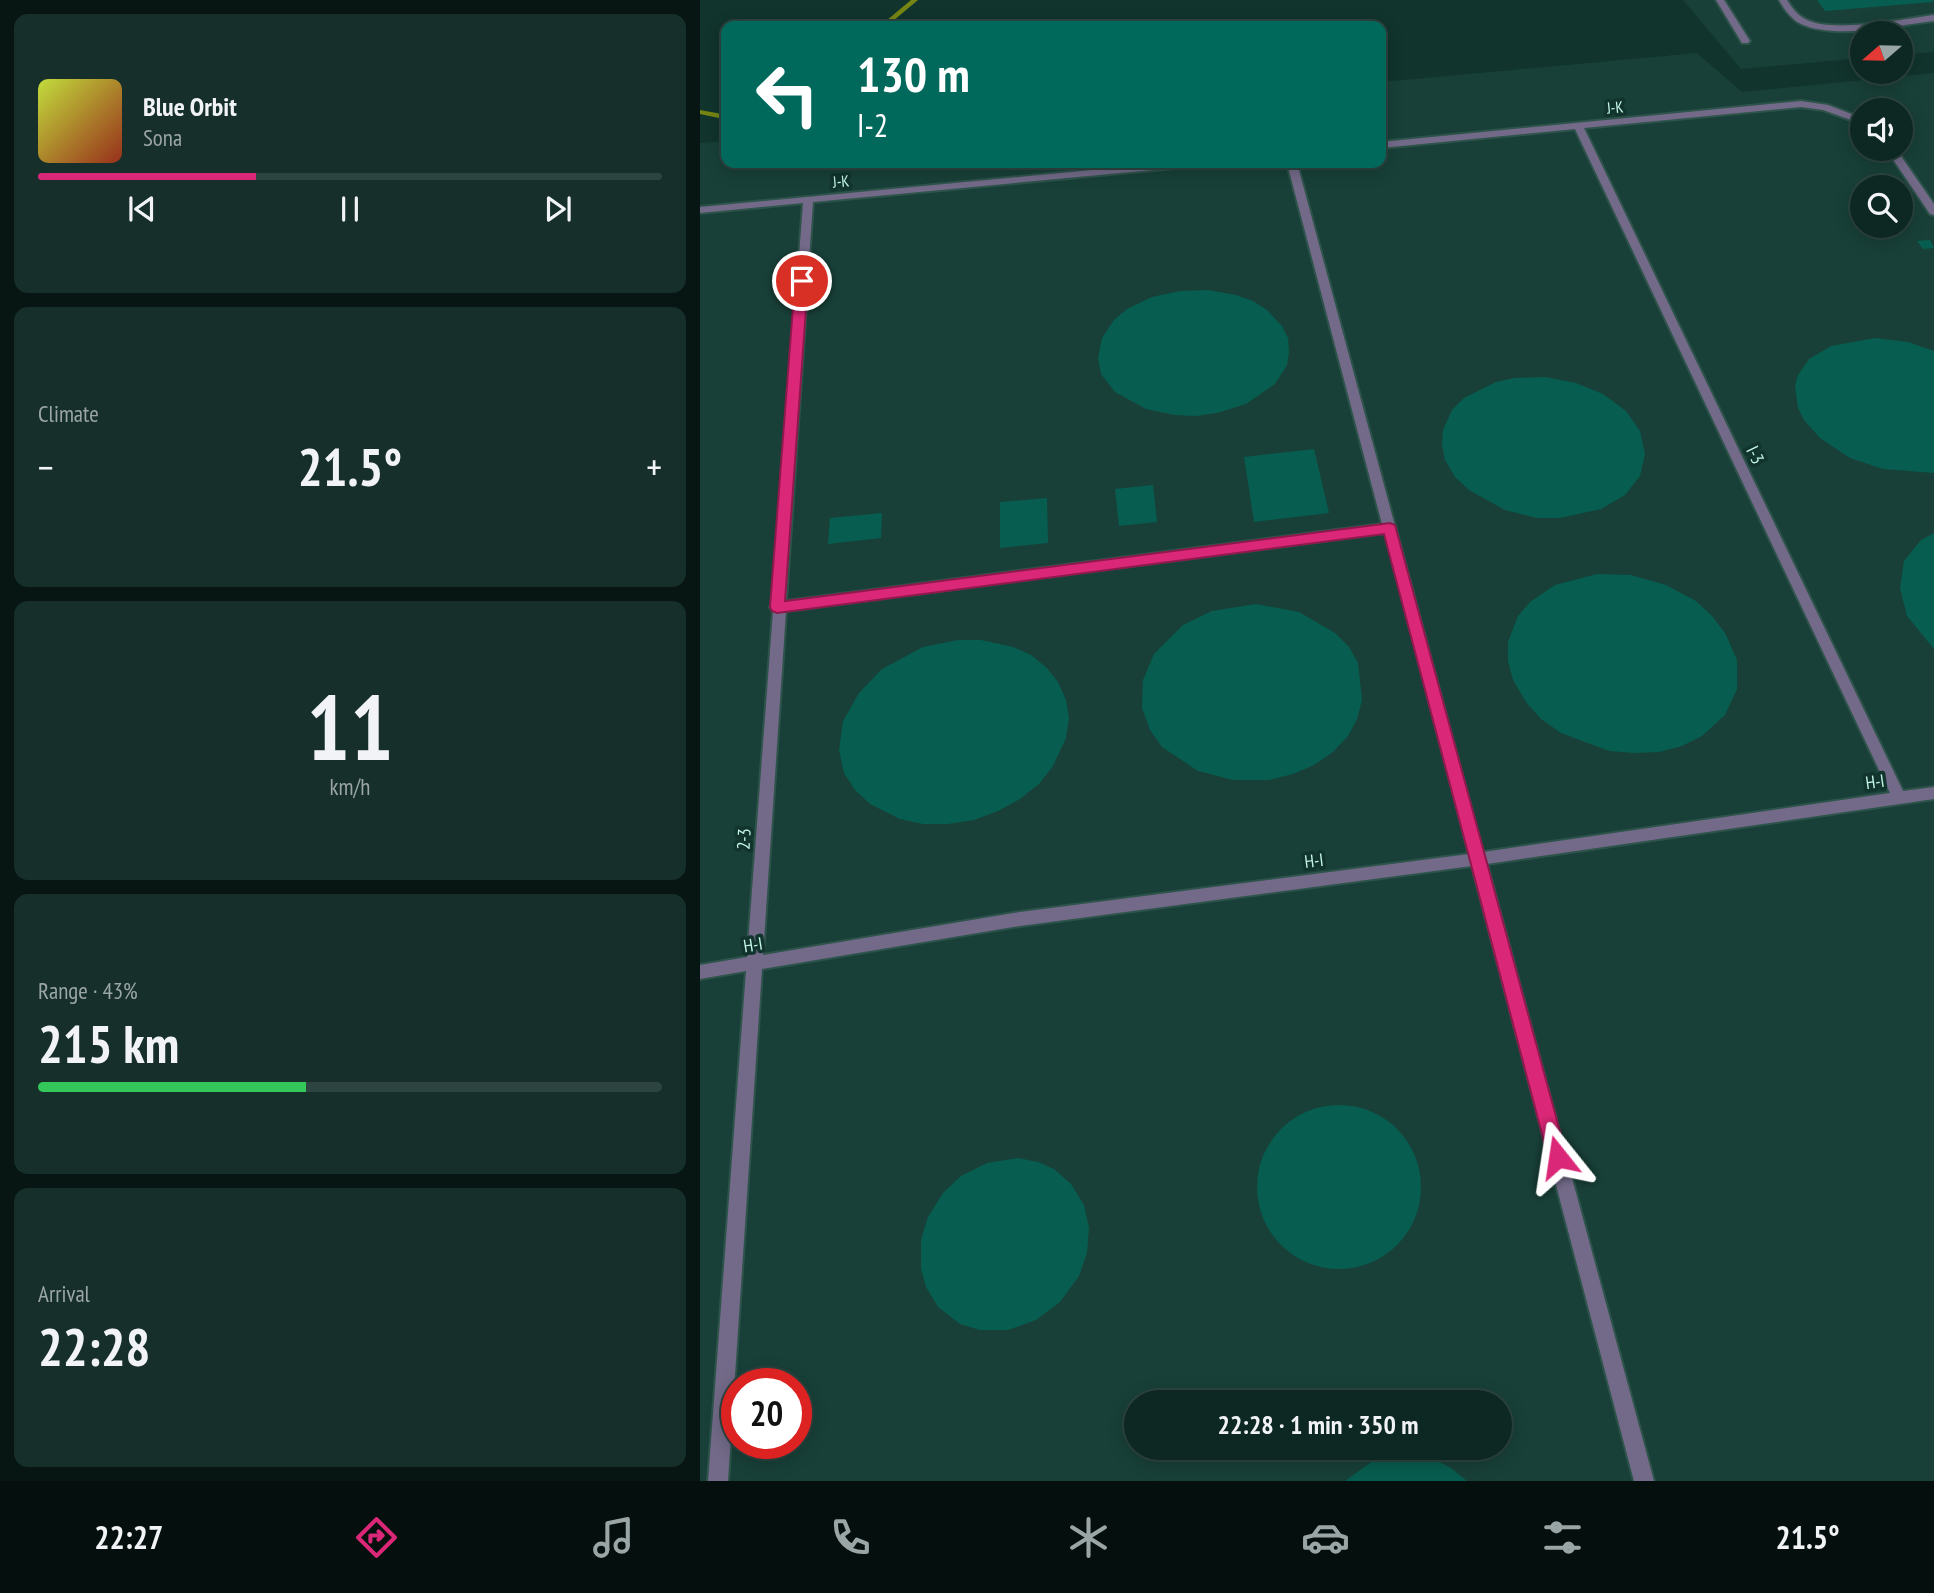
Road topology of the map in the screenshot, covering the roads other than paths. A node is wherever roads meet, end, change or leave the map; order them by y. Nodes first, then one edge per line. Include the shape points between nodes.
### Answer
1 (1720, 0) edge
2 (1783, 0) edge
3 (1934, 18) edge
4 (1745, 41) dead end
5 (1850, 115) edge
6 (1579, 127) junction
7 (1386, 145) edge
8 (1899, 161) edge
9 (1143, 168) edge
10 (1293, 168) edge
11 (808, 200) junction
12 (700, 210) edge
13 (1934, 212) edge
14 (1390, 528) junction
15 (777, 607) junction
16 (1934, 793) edge
17 (1899, 798) junction
18 (1478, 859) junction
19 (756, 964) junction
20 (700, 972) edge
21 (718, 1481) edge
22 (1644, 1481) edge

1 - 4 lane
2 - 3 lane via 1805,23 1824,28
5 - 6 lane, J-K via 1801,104
6 - 7 lane, J-K
6 - 17 lane, I-3
8 - 13 lane
9 - 11 lane, J-K
10 - 14 lane
11 - 12 lane, J-K
11 - 15 lane, 2-3
14 - 15 lane
14 - 18 lane
15 - 19 lane, 2-3
16 - 17 lane, H-I
17 - 18 lane, H-I
18 - 19 lane, H-I via 1020,919
18 - 22 lane
19 - 20 lane, H-I
19 - 21 lane, 2-3

